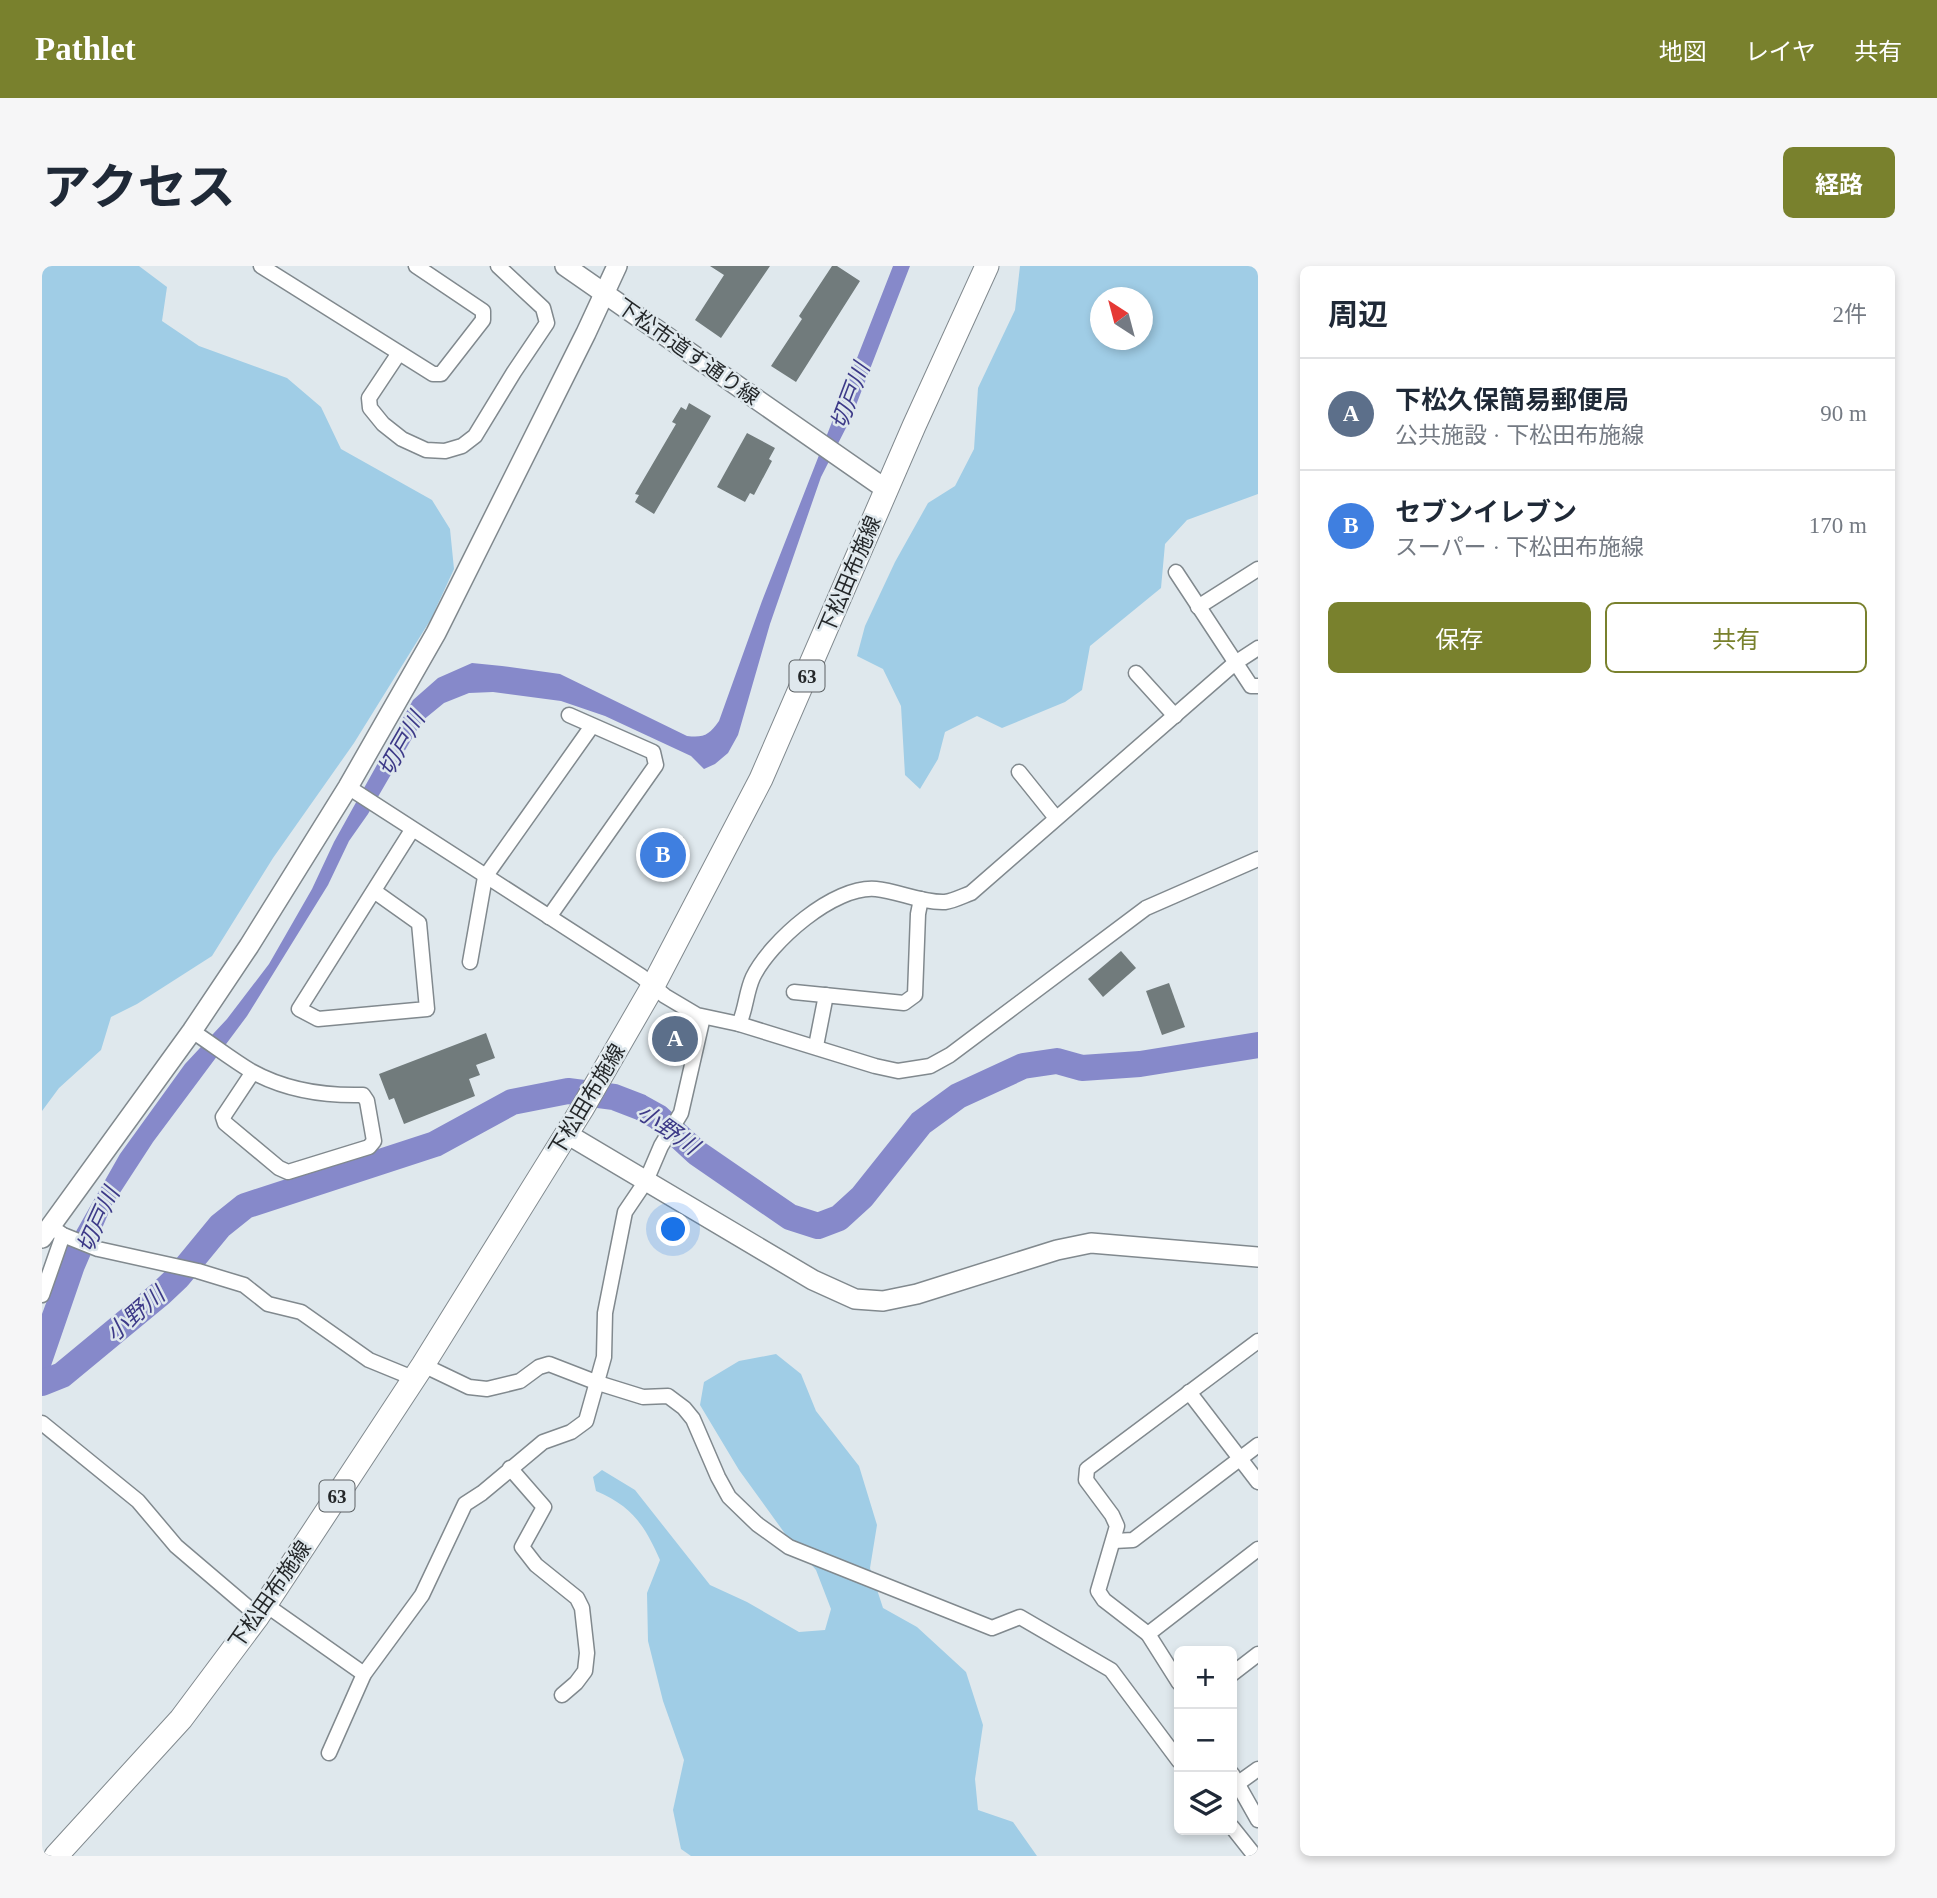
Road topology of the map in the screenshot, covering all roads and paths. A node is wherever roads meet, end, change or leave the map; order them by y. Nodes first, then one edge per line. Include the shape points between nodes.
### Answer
1 (261, 266) edge
2 (416, 266) edge
3 (498, 266) edge
4 (565, 266) edge
5 (617, 266) edge
6 (987, 266) edge
7 (603, 294) junction
8 (399, 353) junction
9 (887, 490) junction
10 (1258, 569) edge
11 (1176, 572) dead end
12 (1198, 607) junction
13 (1258, 648) edge
14 (1235, 663) junction
15 (1136, 673) dead end
16 (1258, 686) edge
17 (569, 715) dead end
18 (1175, 716) junction
19 (592, 726) junction
20 (1019, 772) dead end
21 (352, 789) junction
22 (1056, 818) junction
23 (412, 830) junction
24 (1258, 859) edge
25 (485, 877) junction
26 (374, 891) junction
27 (921, 899) junction
28 (549, 917) junction
29 (470, 962) dead end
30 (653, 986) junction
31 (794, 992) dead end
32 (826, 995) junction
33 (703, 1017) junction
34 (739, 1024) junction
35 (198, 1035) junction
36 (816, 1046) junction
37 (253, 1072) junction
38 (567, 1134) junction
39 (646, 1181) junction
40 (56, 1234) edge
41 (1258, 1257) edge
42 (42, 1296) edge
43 (1258, 1341) edge
44 (418, 1372) junction
45 (597, 1383) junction
46 (1189, 1392) junction
47 (42, 1423) edge
48 (1258, 1445) edge
49 (1241, 1458) junction
50 (510, 1468) junction
51 (1258, 1482) edge
52 (1114, 1541) junction
53 (1258, 1549) edge
54 (262, 1610) junction
55 (1148, 1634) junction
56 (1258, 1654) edge
57 (1237, 1670) edge
58 (364, 1674) junction
59 (1174, 1675) edge
60 (562, 1695) dead end
61 (329, 1753) dead end
62 (1174, 1754) edge
63 (1258, 1769) edge
64 (1237, 1778) edge
65 (1237, 1783) edge
66 (1258, 1820) edge
67 (1237, 1833) edge
68 (56, 1856) edge
69 (1255, 1856) edge

1 - 8 street
2 - 8 street via 483,311 483,320 441,374 433,374
3 - 8 street via 543,308 547,323 475,436 445,451 426,450 383,424 370,408 369,398
4 - 7 street, 下松市道す通り線
5 - 7 street
6 - 9 main road, 下松田布施線 / 63
7 - 9 street, 下松市道す通り線
7 - 21 street via 436,633
9 - 30 main road, 下松田布施線 / 63 via 761,779
10 - 12 street
11 - 12 street
12 - 14 street
13 - 14 street
14 - 16 street via 1251,686
14 - 18 street
15 - 18 street
17 - 19 street
18 - 22 street
19 - 25 street
19 - 28 street via 653,752 656,765
20 - 22 street
21 - 23 street
21 - 35 street via 249,946
22 - 27 street via 971,893 946,902
23 - 25 street
23 - 26 street
24 - 36 street via 1146,908 930,1066 898,1071
25 - 28 street
25 - 29 street
26 - 26 street via 419,923 427,1009 318,1019 299,1009
27 - 32 street via 915,995 904,1003
27 - 34 street via 873,888 831,900 778,942 754,975
28 - 30 street
30 - 33 street
30 - 38 main road, 下松田布施線 / 63
31 - 32 street
32 - 36 street
33 - 34 street
33 - 39 street via 681,1113
34 - 36 street
35 - 37 street
35 - 40 street
37 - 37 street via 285,1086 339,1096 363,1095 374,1141 369,1147 288,1172 279,1168 223,1117
38 - 39 street
38 - 44 main road, 下松田布施線 / 63
39 - 41 street via 813,1280 855,1299 883,1301 917,1294 1091,1243
39 - 45 street via 625,1212
40 - 42 street
40 - 44 street via 244,1285 268,1304 301,1312 369,1360
43 - 46 street
44 - 45 street via 487,1389 520,1381 550,1364
44 - 54 main road, 下松田布施線 / 63
45 - 50 street via 586,1421 543,1442
45 - 62 street via 643,1397 668,1396 684,1408 729,1497 789,1547 992,1628 1020,1617 1111,1670
46 - 49 street
46 - 52 street via 1087,1469 1086,1480 1117,1527
47 - 54 street via 138,1501 176,1546
48 - 49 street
49 - 51 street
49 - 52 street via 1133,1540
50 - 58 street via 465,1504 422,1595
50 - 60 street via 544,1507 522,1547 582,1608 585,1671
52 - 55 street via 1098,1591
53 - 55 street
54 - 58 street
54 - 68 main road, 下松田布施線 / 63 via 181,1719
55 - 59 street
56 - 57 street
58 - 61 street
63 - 64 street
65 - 66 street
67 - 69 street

